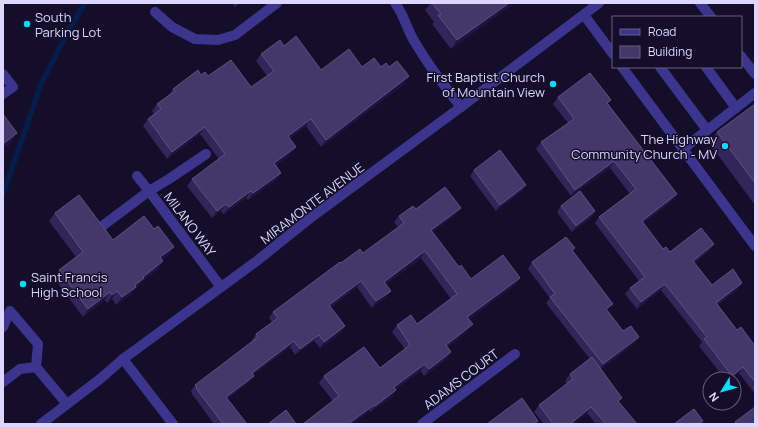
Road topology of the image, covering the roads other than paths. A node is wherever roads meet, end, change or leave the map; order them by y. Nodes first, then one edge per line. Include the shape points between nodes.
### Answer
1 (277, 3) edge
2 (395, 3) edge
3 (599, 3) edge
4 (700, 3) edge
5 (155, 12) dead end
6 (584, 15) junction
7 (710, 16) edge
8 (612, 53) edge
9 (742, 57) edge
10 (623, 68) edge
11 (661, 68) edge
12 (707, 68) edge
13 (3, 74) edge
14 (755, 74) edge
15 (755, 93) edge
16 (3, 94) edge
17 (461, 107) junction
18 (736, 108) junction
19 (707, 130) junction
20 (683, 149) junction
21 (206, 154) dead end
22 (137, 176) dead end
23 (149, 191) junction
24 (101, 226) edge
25 (755, 246) edge
26 (221, 287) junction
27 (3, 327) edge
28 (515, 354) dead end
29 (123, 359) junction
30 (36, 367) junction
31 (3, 382) edge
32 (67, 404) junction
33 (41, 424) edge
34 (173, 424) edge
35 (422, 424) edge

1 - 5 street via 236,35 218,40 195,39 172,27
2 - 17 street via 415,43 442,84
3 - 6 street, MIRAMONTE AVENUE
4 - 7 street
6 - 8 street
6 - 17 street, MIRAMONTE AVENUE
9 - 14 street
10 - 20 street
11 - 19 street
12 - 18 street
13 - 16 street via 13,87
15 - 18 street
17 - 26 street, MIRAMONTE AVENUE
18 - 19 street
19 - 20 street
20 - 25 street
21 - 23 street
22 - 23 street, MILANO WAY
23 - 24 street
23 - 26 street, MILANO WAY
26 - 29 street, MIRAMONTE AVENUE
27 - 30 street via 10,311 38,344
28 - 35 street, ADAMS COURT
29 - 32 street, MIRAMONTE AVENUE
29 - 34 street
30 - 31 street via 20,369
30 - 32 street
32 - 33 street, MIRAMONTE AVENUE

